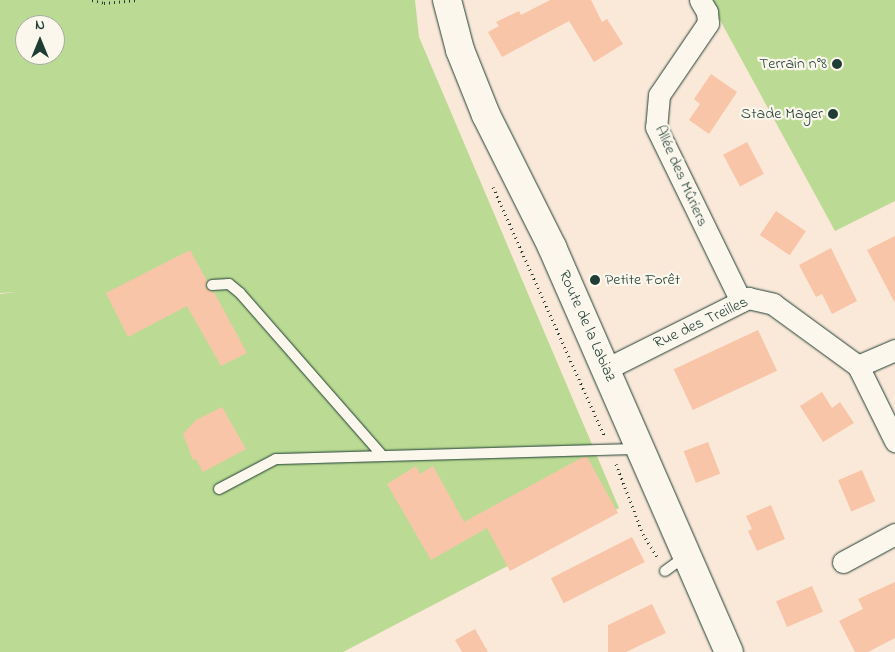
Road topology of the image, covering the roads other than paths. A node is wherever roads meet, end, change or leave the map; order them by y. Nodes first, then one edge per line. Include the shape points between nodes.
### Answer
1 (447, 0) edge
2 (700, 0) edge
3 (212, 285) dead end
4 (741, 301) junction
5 (895, 350) edge
6 (858, 366) junction
7 (606, 369) junction
8 (895, 441) edge
9 (641, 449) junction
10 (381, 454) junction
11 (219, 489) dead end
12 (895, 534) edge
13 (687, 556) junction
14 (843, 562) dead end
15 (665, 571) road end
16 (729, 652) edge

1 - 7 main road, Route de la Labiaz via 460,50 486,115 552,247
2 - 4 street, Allée des Mûriers via 707,12 708,23 659,95 656,127
3 - 10 lane via 229,284 240,293
4 - 6 street, Rue des Treilles via 760,298 773,304
4 - 7 street, Rue des Treilles
5 - 6 street
6 - 8 street
7 - 9 main road, Route de la Labiaz
9 - 10 lane
9 - 13 main road, Route de la Labiaz
10 - 11 lane via 276,459
12 - 14 street
13 - 15 lane
13 - 16 main road, Route de la Labiaz

